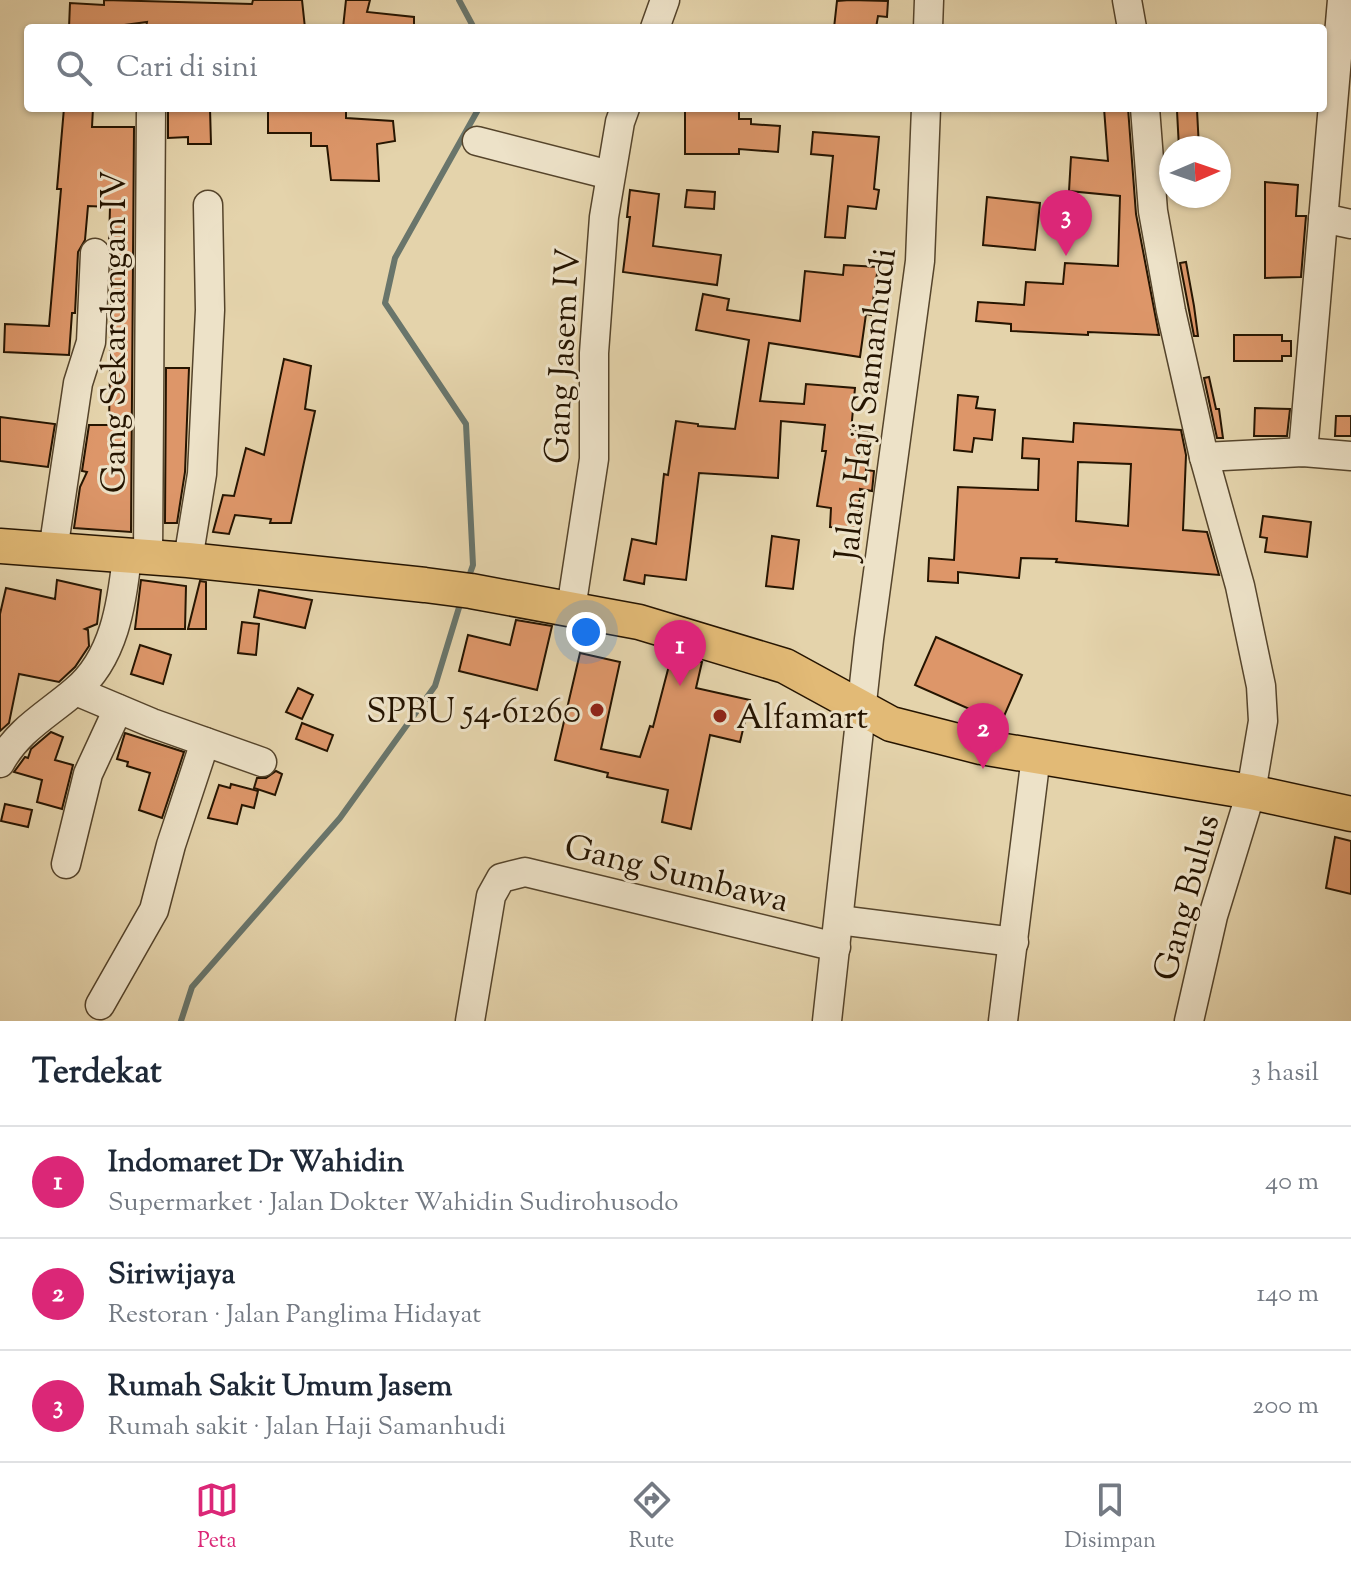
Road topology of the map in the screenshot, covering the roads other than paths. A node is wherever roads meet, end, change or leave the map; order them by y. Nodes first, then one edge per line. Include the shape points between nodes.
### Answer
1 (665, 0) edge
2 (929, 0) edge
3 (1127, 0) edge
4 (1342, 0) edge
5 (656, 24) edge
6 (928, 24) edge
7 (1131, 24) edge
8 (151, 112) edge
9 (624, 112) edge
10 (926, 112) edge
11 (1145, 112) edge
12 (477, 141) dead end
13 (610, 175) junction
14 (208, 205) dead end
15 (1323, 218) junction
16 (1351, 224) edge
17 (95, 253) dead end
18 (1303, 452) junction
19 (1351, 456) edge
20 (1204, 457) junction
21 (0, 546) edge
22 (53, 551) junction
23 (138, 556) junction
24 (188, 560) junction
25 (571, 609) junction
26 (76, 691) junction
27 (862, 708) junction
28 (118, 709) junction
29 (205, 742) junction
30 (1036, 756) junction
31 (262, 762) dead end
32 (0, 763) edge
33 (1251, 792) junction
34 (1351, 814) edge
35 (66, 864) dead end
36 (838, 934) junction
37 (1014, 942) junction
38 (100, 1005) dead end
39 (470, 1021) edge
40 (827, 1021) edge
41 (1003, 1021) edge
42 (1189, 1021) edge

1 - 5 street
2 - 6 street
3 - 7 street
4 - 15 street
8 - 23 street, Gang Sekardangan IV
9 - 13 street, Gang Jasem IV
10 - 27 street, Jalan Haji Samanhudi via 920,261
11 - 20 street, Gang Bulus via 1153,211
12 - 13 street
13 - 25 street, Gang Jasem IV via 594,353 594,459
14 - 24 street via 210,310 202,474
15 - 16 street
15 - 18 street
17 - 22 street via 91,342 78,383
18 - 19 street
18 - 20 street
20 - 33 street, Gang Bulus via 1261,686 1263,721
21 - 22 main road
22 - 23 main road
23 - 24 main road
23 - 26 street, Gang Sekardangan IV via 124,582 106,654
24 - 25 main road via 425,585
25 - 27 main road via 639,622 785,666
26 - 28 street
26 - 32 street, Gang Sekardangan IV via 24,731
27 - 30 main road via 891,724
27 - 36 street, Jalan Haji Samanhudi
28 - 29 street
28 - 35 street via 88,774
29 - 31 street
29 - 38 street via 154,910
30 - 33 main road
30 - 37 street
33 - 34 main road
33 - 42 street, Gang Bulus via 1213,916
36 - 37 street, Gang Sumbawa
36 - 39 street, Gang Sumbawa via 525,872 501,878 491,896
36 - 40 street, Jalan Haji Samanhudi
37 - 41 street

